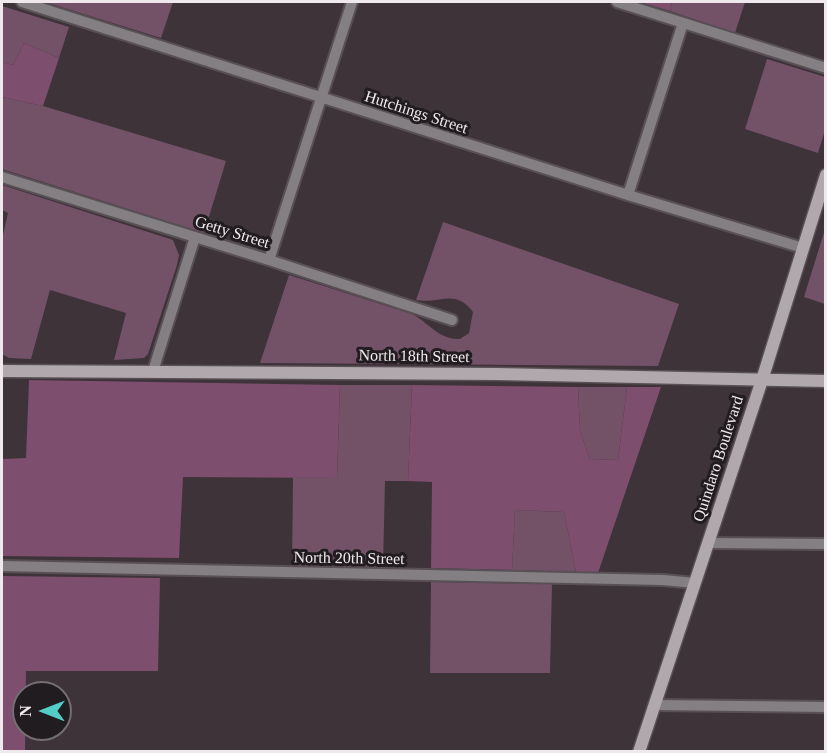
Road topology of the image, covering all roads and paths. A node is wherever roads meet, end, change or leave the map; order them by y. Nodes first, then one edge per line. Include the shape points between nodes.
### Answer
1 (22, 2) edge
2 (352, 2) edge
3 (616, 2) edge
4 (683, 22) junction
5 (825, 68) edge
6 (320, 98) junction
7 (825, 175) edge
8 (2, 177) edge
9 (628, 195) junction
10 (195, 237) junction
11 (803, 248) junction
12 (270, 260) junction
13 (452, 320) dead end
14 (2, 371) edge
15 (153, 371) junction
16 (762, 380) junction
17 (825, 381) edge
18 (709, 543) junction
19 (825, 544) edge
20 (2, 566) edge
21 (695, 583) junction
22 (654, 705) junction
23 (825, 707) edge
24 (639, 752) edge

1 - 6 street, Hutchings Street
2 - 6 street
3 - 4 street
4 - 5 street
4 - 9 street
6 - 9 street, Hutchings Street
6 - 12 street
7 - 11 main road, Quindaro Boulevard
8 - 10 street, Getty Street
9 - 11 street, Hutchings Street
10 - 12 street, Getty Street
10 - 15 street
11 - 16 main road, Quindaro Boulevard
12 - 13 street, Getty Street
14 - 15 main road, North 18th Street
15 - 16 main road, North 18th Street
16 - 17 main road, North 18th Street
16 - 18 main road, Quindaro Boulevard
18 - 19 street
18 - 21 main road, Quindaro Boulevard
20 - 21 street, North 20th Street
21 - 22 main road, Quindaro Boulevard
22 - 23 street
22 - 24 main road, Quindaro Boulevard

